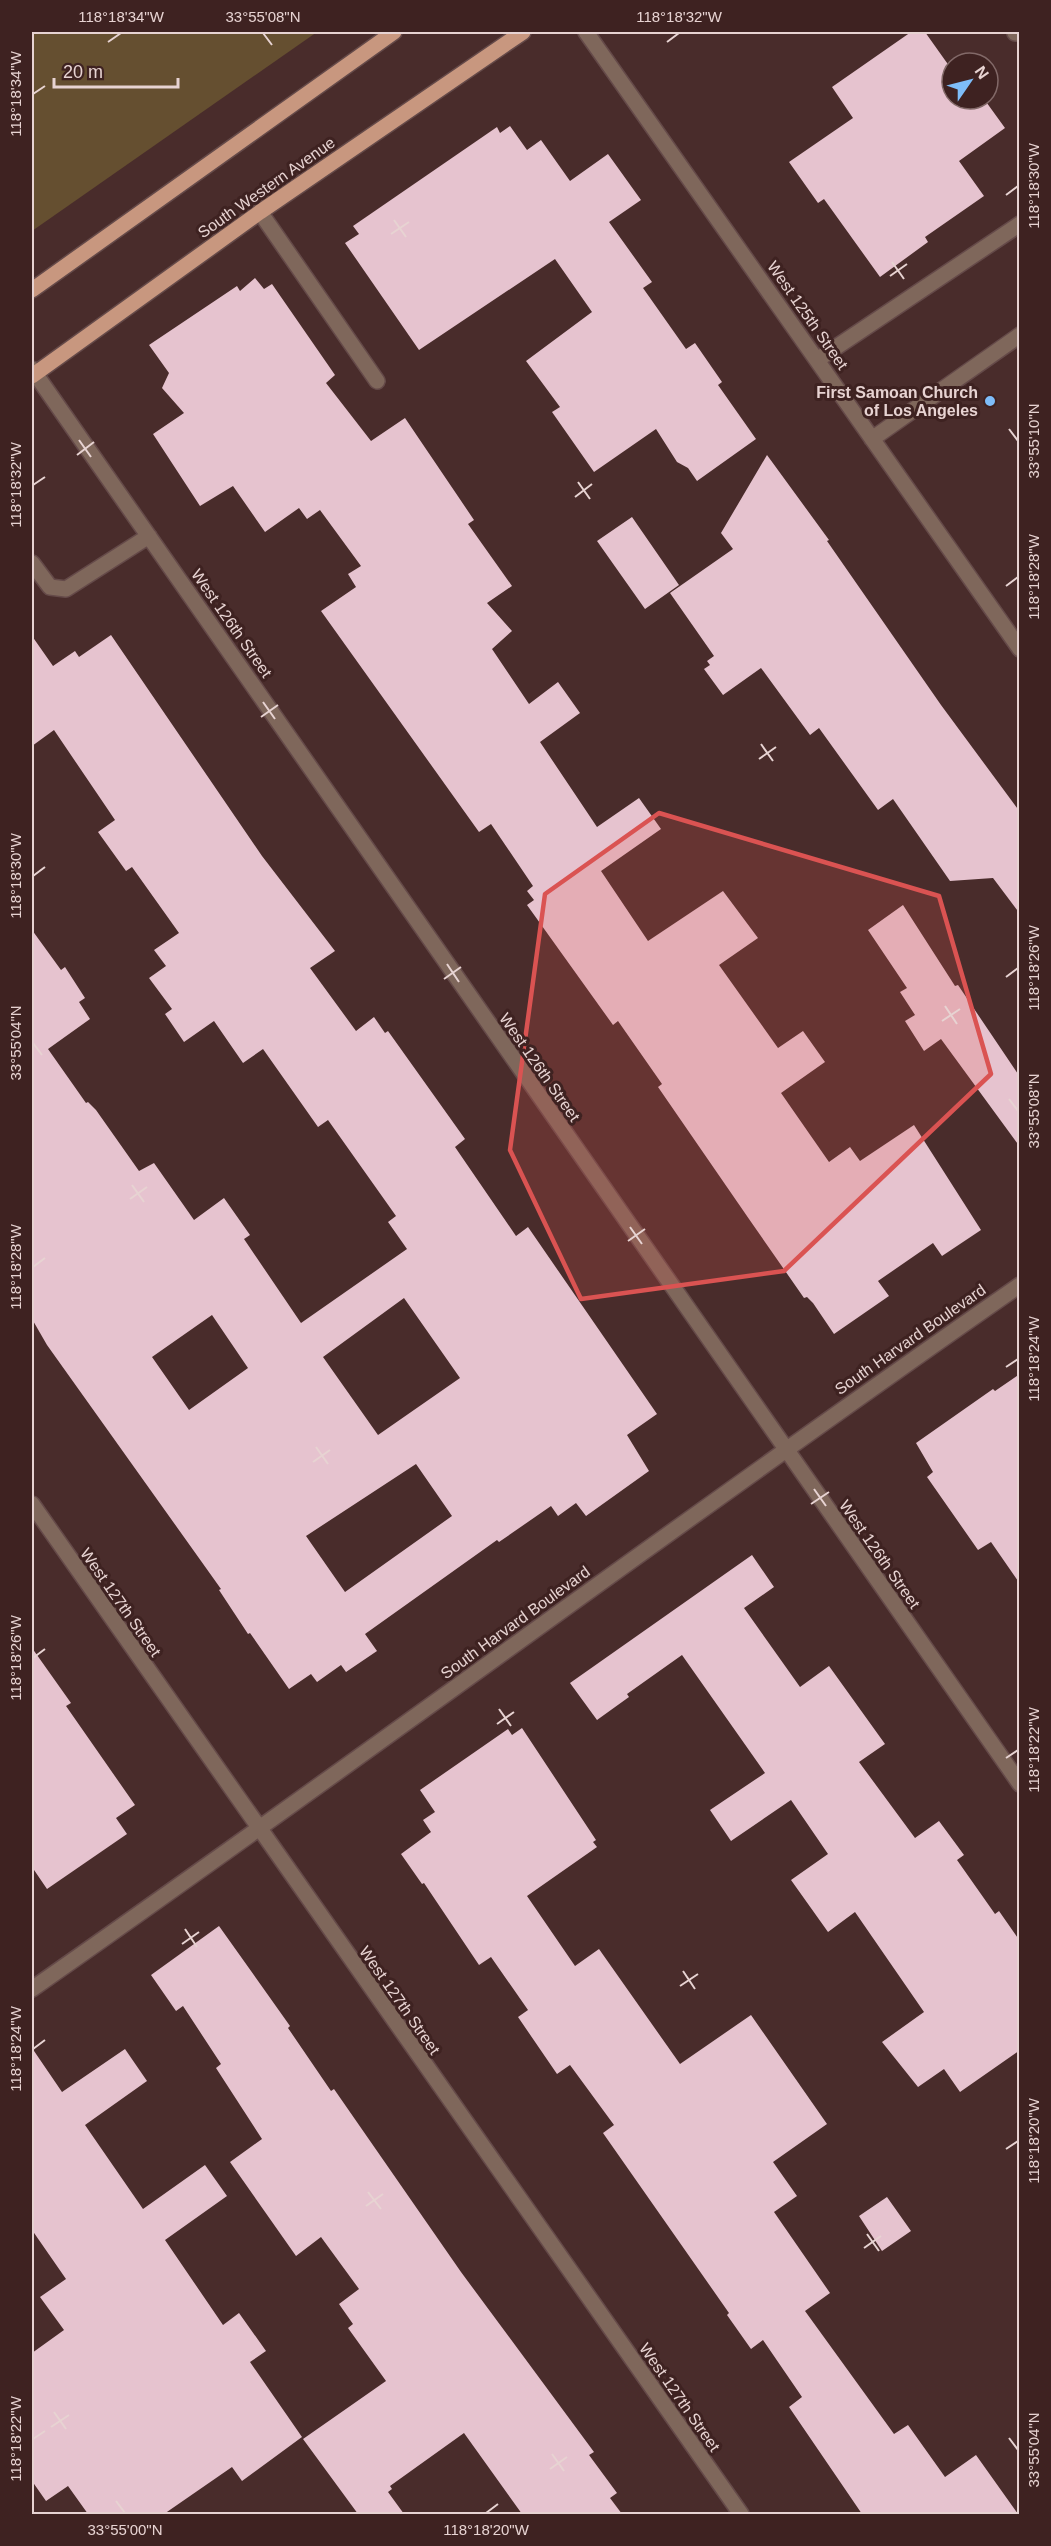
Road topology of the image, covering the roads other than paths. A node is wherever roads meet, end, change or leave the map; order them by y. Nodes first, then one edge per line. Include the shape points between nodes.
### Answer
1 (394, 32) edge
2 (523, 32) edge
3 (586, 32) edge
4 (260, 212) junction
5 (1020, 224) edge
6 (32, 290) edge
7 (1020, 335) edge
8 (817, 360) junction
9 (33, 373) edge
10 (377, 381) dead end
11 (872, 438) junction
12 (149, 536) junction
13 (32, 563) edge
14 (1020, 649) edge
15 (1020, 1284) edge
16 (784, 1448) junction
17 (32, 1504) edge
18 (1020, 1784) edge
19 (259, 1830) junction
20 (32, 1989) edge
21 (741, 2514) edge

1 - 6 main road
2 - 4 main road, South Western Avenue
3 - 8 street, West 125th Street
4 - 9 main road, South Western Avenue
4 - 10 street
5 - 8 street
7 - 11 street
8 - 11 street, West 125th Street
9 - 12 street, West 126th Street
11 - 14 street, West 125th Street
12 - 13 street via 66,589 50,587
12 - 16 street, West 126th Street
15 - 16 street, South Harvard Boulevard
16 - 18 street, West 126th Street
16 - 19 street, South Harvard Boulevard
17 - 19 street, West 127th Street
19 - 20 street, South Harvard Boulevard
19 - 21 street, West 127th Street

